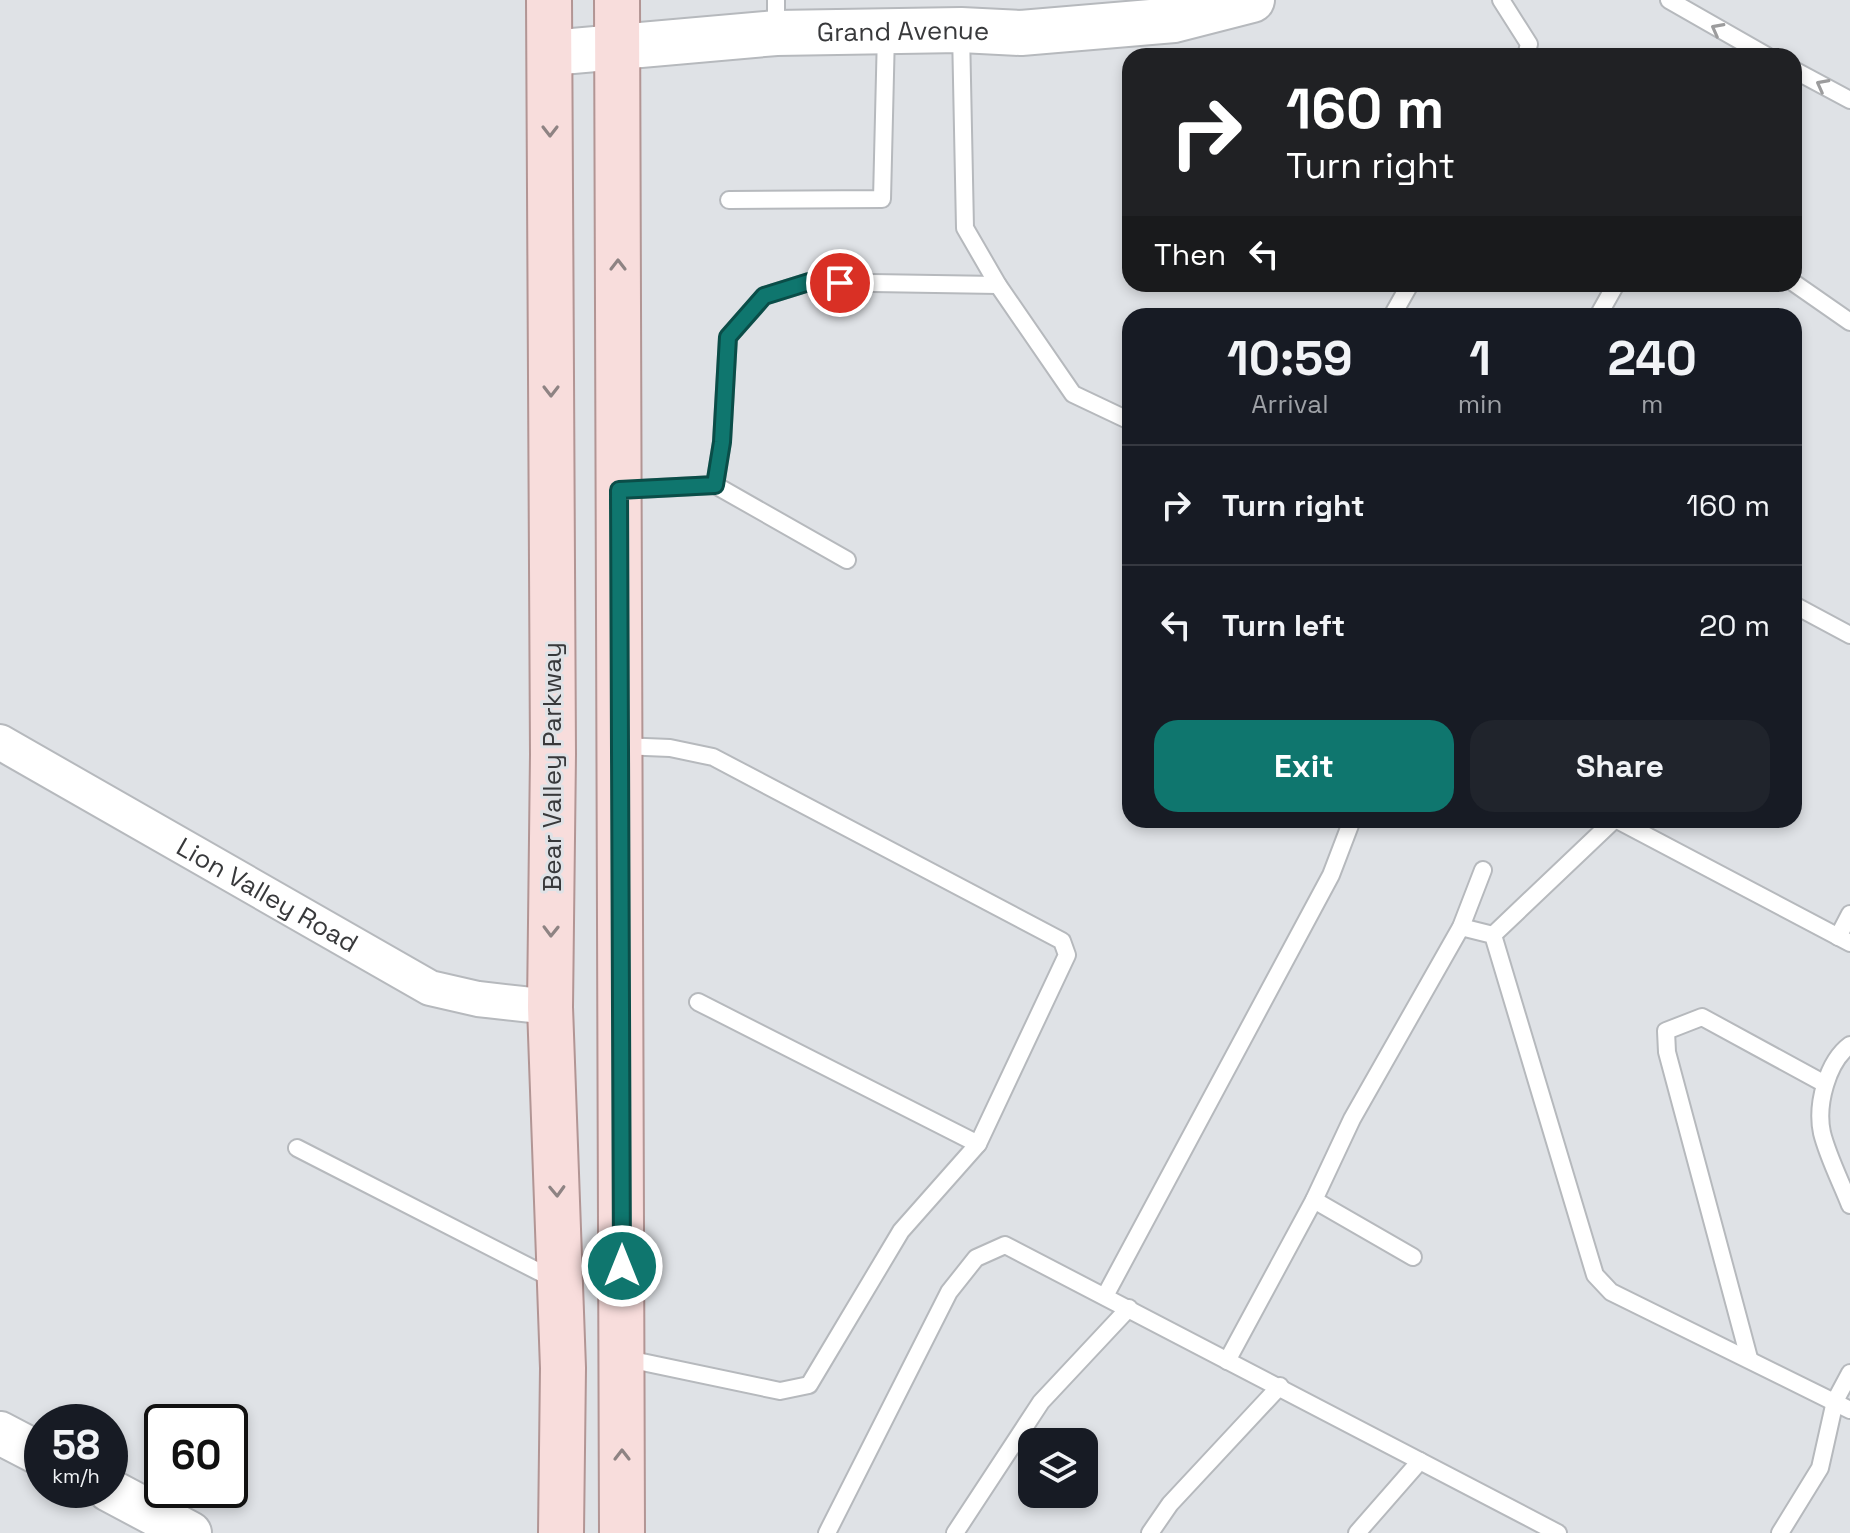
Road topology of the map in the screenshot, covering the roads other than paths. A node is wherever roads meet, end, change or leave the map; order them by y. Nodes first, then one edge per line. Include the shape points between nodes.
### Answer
1 (549, 0) edge
2 (617, 0) edge
3 (1252, 0) edge
4 (1501, 0) edge
5 (1669, 0) edge
6 (776, 17) edge
7 (961, 30) junction
8 (886, 31) junction
9 (617, 47) junction
10 (1528, 48) edge
11 (1753, 48) edge
12 (550, 53) junction
13 (1802, 74) edge
14 (1850, 100) edge
15 (729, 200) dead end
16 (998, 285) junction
17 (1802, 289) edge
18 (1850, 322) edge
19 (1122, 417) edge
20 (715, 485) junction
21 (619, 490) junction
22 (847, 560) dead end
23 (1802, 609) edge
24 (1850, 635) edge
25 (0, 742) edge
26 (620, 746) junction
27 (1349, 828) edge
28 (1607, 828) edge
29 (1631, 828) edge
30 (1483, 870) dead end
31 (1850, 914) edge
32 (1461, 927) junction
33 (1493, 935) junction
34 (1844, 940) edge
35 (698, 1002) dead end
36 (550, 1007) junction
37 (1850, 1045) edge
38 (1825, 1084) junction
39 (978, 1144) junction
40 (297, 1148) dead end
41 (1314, 1200) junction
42 (1850, 1205) edge
43 (1413, 1257) dead end
44 (560, 1283) junction
45 (1105, 1296) junction
46 (1129, 1308) junction
47 (622, 1358) junction
48 (1749, 1358) junction
49 (1227, 1361) junction
50 (1850, 1373) edge
51 (1280, 1386) junction
52 (1843, 1405) edge
53 (0, 1433) edge
54 (24, 1446) edge
55 (1420, 1461) junction
56 (128, 1500) edge
57 (190, 1533) edge
58 (561, 1533) edge
59 (622, 1533) edge
60 (827, 1533) edge
61 (955, 1533) edge
62 (1150, 1533) edge
63 (1357, 1533) edge
64 (1558, 1533) edge
65 (1780, 1533) edge

1 - 12 main road, Bear Valley Parkway
2 - 9 main road
3 - 7 main road, Grand Avenue via 1174,20 1021,33
4 - 10 lane
11 -> 5 lane
6 - 8 main road, Grand Avenue
6 - 9 main road, Grand Avenue
7 - 8 main road, Grand Avenue
7 - 16 lane via 965,228
8 - 15 lane via 882,199
9 - 12 main road, Grand Avenue
21 -> 9 main road
12 -> 36 main road, Bear Valley Parkway
14 -> 13 lane
16 - 19 lane via 1073,394
16 - 20 lane via 809,282 764,296 728,337
17 - 18 lane
20 - 21 lane
20 - 22 lane
21 - 26 main road
23 - 24 lane
25 - 36 street, Lion Valley Road via 430,988
26 - 39 lane via 713,757 1062,941 1067,955
26 - 47 main road
27 - 45 lane via 1331,875
28 - 33 lane
29 - 34 lane
30 - 32 lane
31 - 34 lane
32 - 33 lane
32 - 41 lane via 1352,1119
33 - 48 lane via 1595,1275 1611,1292
35 - 39 lane
36 -> 44 main road, Bear Valley Parkway
37 - 38 lane via 1841,1051
38 - 42 lane via 1822,1131
38 - 48 lane via 1702,1017 1666,1031 1667,1052
39 - 47 lane via 901,1231 809,1385 780,1391
40 - 44 lane
41 - 43 lane
41 - 49 lane
44 - 58 main road, Bear Valley Parkway
45 - 46 lane
45 - 60 lane via 1005,1245 976,1258 949,1292
46 - 49 lane
46 - 61 lane via 1041,1402
59 -> 47 main road
48 - 52 lane
49 - 51 lane
50 - 52 lane
51 - 55 lane
51 - 62 lane via 1170,1504
52 - 65 lane via 1820,1468
53 - 54 street
55 - 63 lane
55 - 64 lane
56 - 57 street

